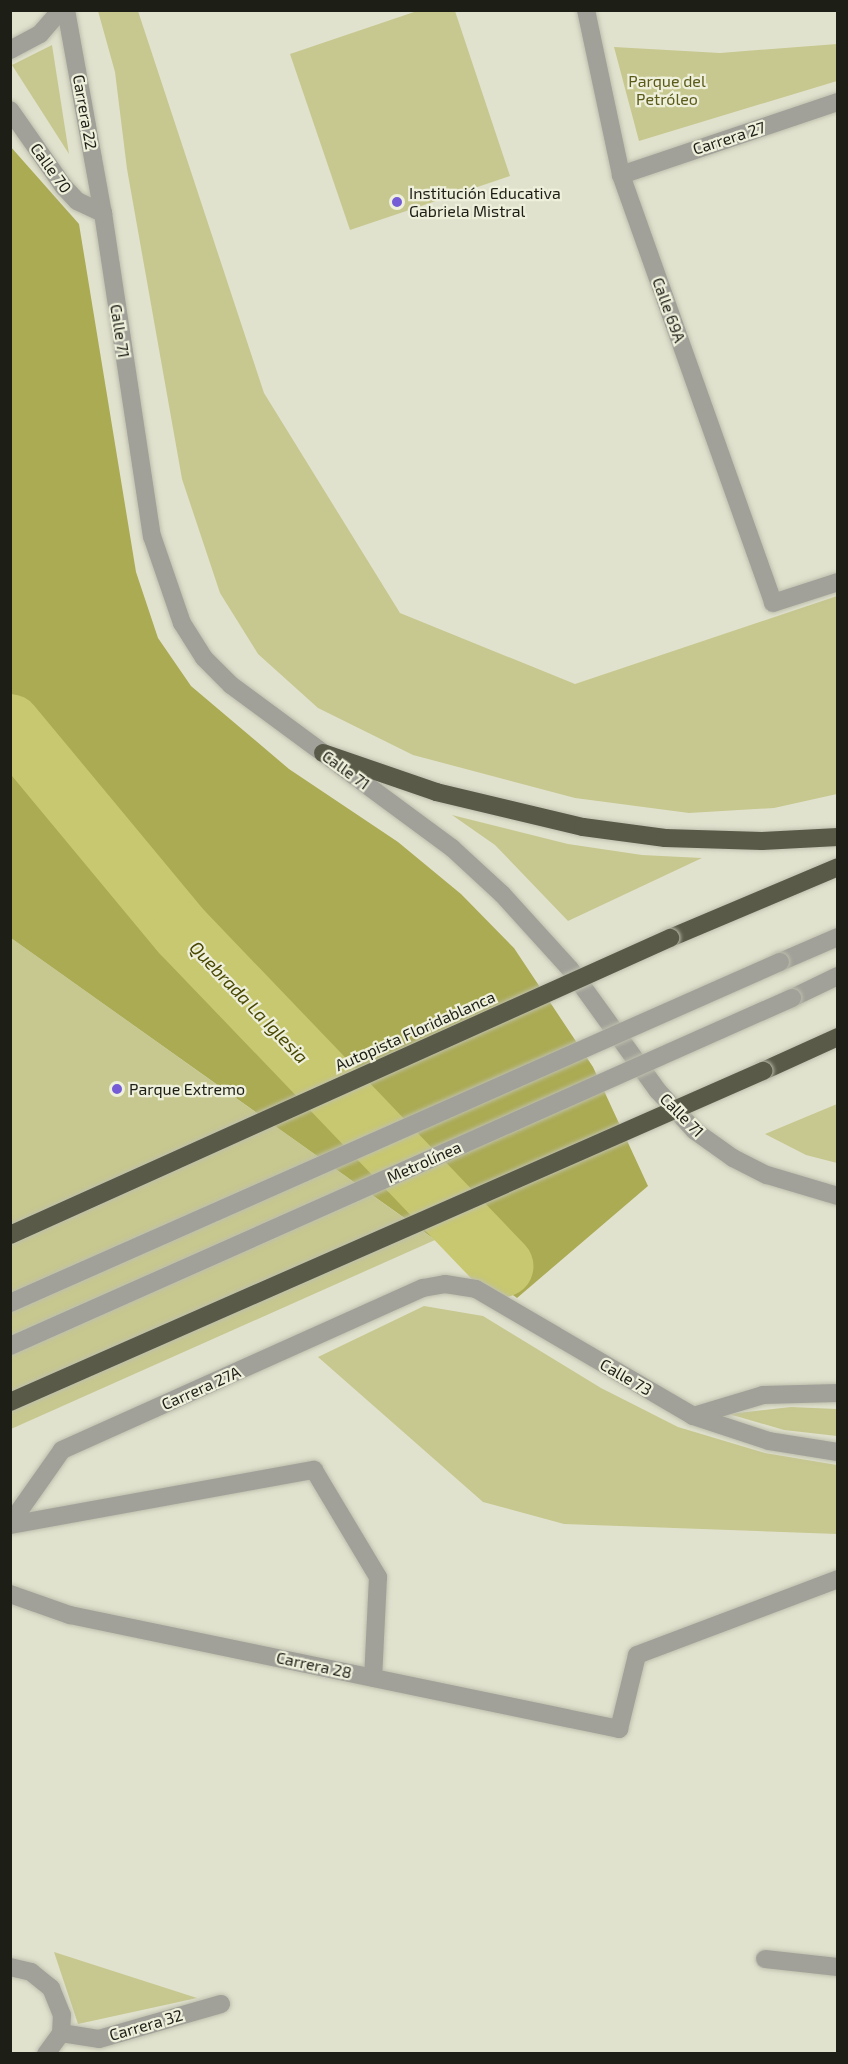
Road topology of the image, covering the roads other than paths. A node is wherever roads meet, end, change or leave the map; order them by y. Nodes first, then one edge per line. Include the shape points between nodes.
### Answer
1 (61, 10) edge
2 (66, 10) edge
3 (586, 10) edge
4 (10, 50) edge
5 (837, 102) edge
6 (10, 110) edge
7 (621, 175) junction
8 (103, 213) junction
9 (837, 582) edge
10 (323, 753) junction
11 (837, 837) edge
12 (837, 867) edge
13 (837, 937) edge
14 (837, 976) edge
15 (837, 1037) edge
16 (837, 1196) edge
17 (10, 1235) edge
18 (423, 1288) joint
19 (10, 1303) edge
20 (10, 1346) edge
21 (837, 1393) edge
22 (10, 1402) edge
23 (693, 1416) junction
24 (837, 1452) edge
25 (10, 1524) edge
26 (837, 1579) edge
27 (10, 1594) edge
28 (373, 1678) junction
29 (765, 1959) dead end
30 (10, 1967) edge
31 (837, 1967) edge
32 (221, 2004) dead end
33 (61, 2033) junction
34 (46, 2054) edge

1 - 4 street via 40,34
2 - 8 street, Carrera 22
3 - 7 street, Calle 69A
5 - 7 street, Carrera 27
6 - 8 street, Calle 70 via 76,201
7 - 9 street, Calle 69A via 773,603
8 - 10 street, Calle 71 via 152,536 182,623 204,658 231,685
10 - 11 highway via 503,811 583,827 664,838 762,841
10 - 16 street, Calle 71 via 452,848 502,894 570,969 658,1091 695,1131 732,1158 767,1175
12 - 17 highway, Autopista Floridablanca, bridge via 670,938
13 - 19 street, bridge
14 - 20 street, Metrolínea, bridge
15 - 22 highway, bridge
18 - 23 street, Calle 73 via 445,1284 476,1289
18 - 25 street, Carrera 27A via 62,1450
21 - 23 street via 763,1395
23 - 24 street, Calle 73 via 769,1441
25 - 28 street via 314,1470 378,1577
26 - 28 street, Carrera 28 via 637,1655 619,1729
27 - 28 street, Carrera 28 via 70,1614
29 - 31 street
30 - 33 street via 31,1972 51,1988 62,2015
32 - 33 street, Carrera 32 via 99,2039
33 - 34 street

